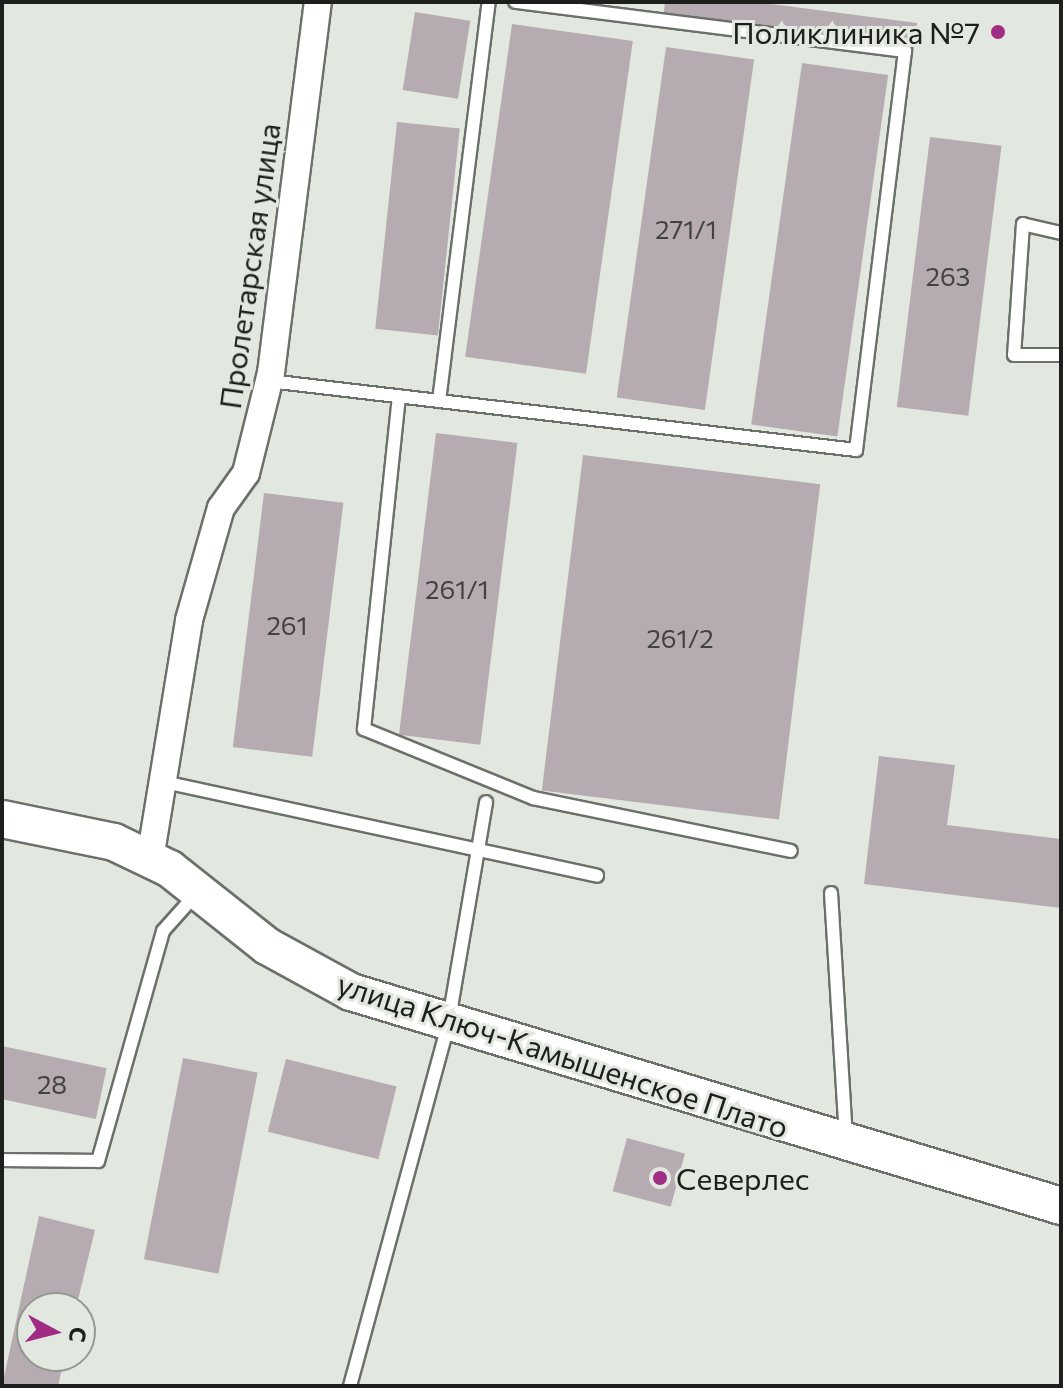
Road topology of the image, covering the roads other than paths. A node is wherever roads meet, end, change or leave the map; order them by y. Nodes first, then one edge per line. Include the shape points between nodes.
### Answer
1 (318, 2) edge
2 (489, 2) edge
3 (515, 2) edge
4 (1061, 233) edge
5 (1061, 355) edge
6 (269, 381) junction
7 (399, 396) junction
8 (439, 401) junction
9 (164, 782) junction
10 (486, 802) dead end
11 (2, 819) edge
12 (477, 850) junction
13 (791, 851) dead end
14 (150, 859) junction
15 (597, 876) dead end
16 (200, 889) junction
17 (831, 893) dead end
18 (448, 1025) junction
19 (846, 1146) junction
20 (2, 1160) edge
21 (1061, 1206) edge
22 (350, 1386) edge

1 - 6 street, Пролетарская улица
2 - 8 lane
3 - 8 lane via 905,51 856,450
4 - 5 lane via 1023,224 1014,355
6 - 7 lane
6 - 9 street, Пролетарская улица via 246,473 221,508 189,620
7 - 8 lane
7 - 13 lane via 364,729 533,798
9 - 12 lane
9 - 14 street, Пролетарская улица
10 - 12 lane
11 - 14 main road, улица Ключ-Камышенское Плато via 114,842
12 - 15 lane
12 - 18 lane
14 - 16 main road, улица Ключ-Камышенское Плато
16 - 18 main road, улица Ключ-Камышенское Плато via 298,966
16 - 20 lane via 163,931 98,1161
17 - 19 lane
18 - 19 main road, улица Ключ-Камышенское Плато
18 - 22 lane
19 - 21 main road, улица Ключ-Камышенское Плато

